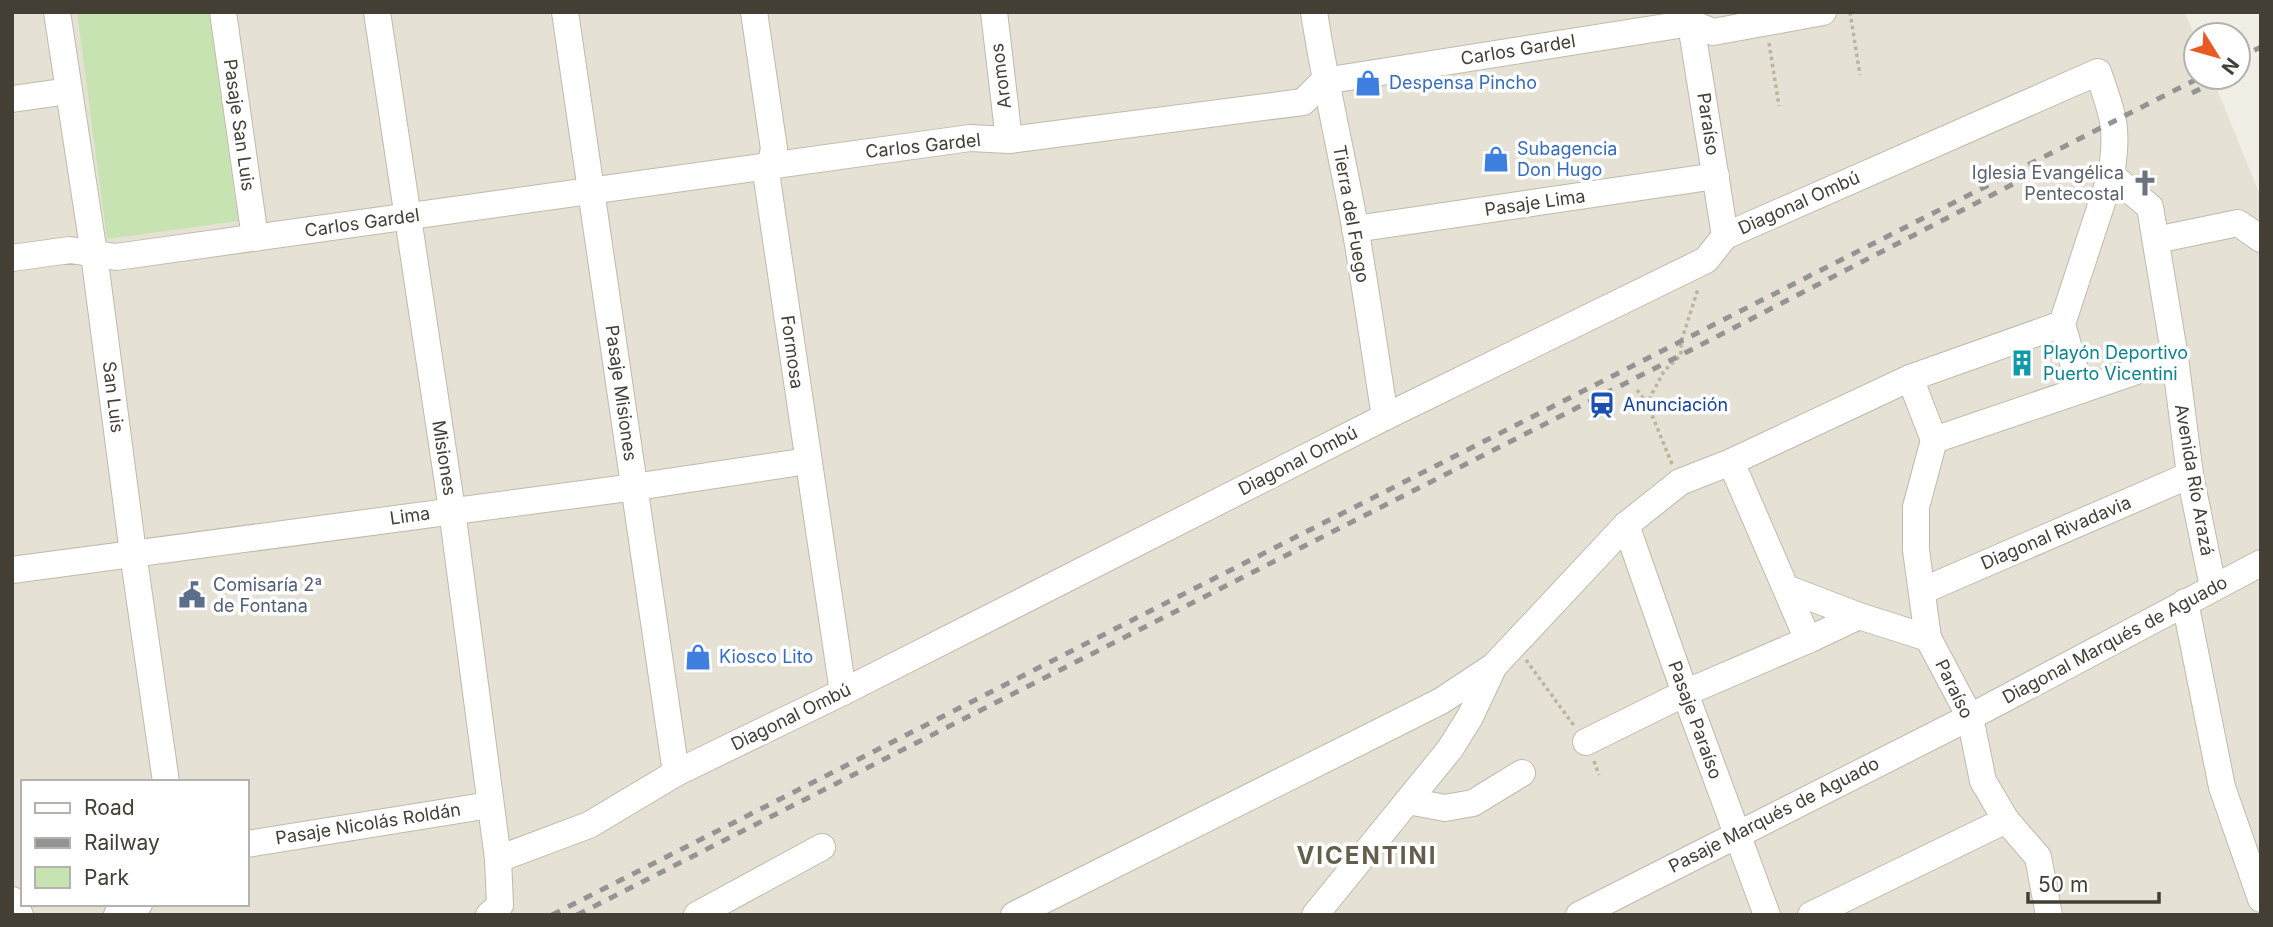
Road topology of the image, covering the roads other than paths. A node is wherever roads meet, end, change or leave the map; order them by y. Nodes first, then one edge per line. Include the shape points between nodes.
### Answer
1 (57, 12) edge
2 (223, 12) edge
3 (377, 12) edge
4 (565, 12) edge
5 (754, 12) edge
6 (994, 12) edge
7 (1314, 12) edge
8 (1823, 12) edge
9 (1690, 18) edge
10 (1324, 81) junction
11 (69, 91) junction
12 (12, 99) edge
13 (1009, 140) junction
14 (770, 166) junction
15 (2110, 175) junction
16 (1716, 176) junction
17 (592, 192) junction
18 (407, 216) junction
19 (1355, 229) junction
20 (1725, 236) junction
21 (256, 238) junction
22 (2261, 239) edge
23 (2156, 240) junction
24 (94, 254) junction
25 (12, 258) edge
26 (2062, 324) junction
27 (2175, 359) junction
28 (1910, 378) junction
29 (2081, 390) junction
30 (1385, 417) junction
31 (1934, 440) junction
32 (808, 461) junction
33 (1731, 462) junction
34 (2190, 475) junction
35 (635, 487) junction
36 (452, 510) junction
37 (1626, 525) junction
38 (133, 553) junction
39 (2261, 563) edge
40 (12, 570) edge
41 (2213, 587) junction
42 (1786, 588) junction
43 (1922, 591) junction
44 (2185, 602) junction
45 (1859, 616) junction
46 (1928, 638) junction
47 (1808, 640) junction
48 (1494, 666) junction
49 (843, 692) junction
50 (1685, 692) junction
51 (1970, 717) junction
52 (1586, 741) road end
53 (676, 773) junction
54 (1522, 773) dead end
55 (166, 780) edge
56 (1408, 802) junction
57 (490, 805) junction
58 (2006, 820) junction
59 (1737, 833) junction
60 (248, 844) edge
61 (822, 847) dead end
62 (498, 859) junction
63 (2261, 899) edge
64 (12, 900) edge
65 (137, 906) edge
66 (495, 910) edge
67 (20, 915) edge
68 (117, 915) edge
69 (697, 915) edge
70 (1014, 915) edge
71 (1315, 915) edge
72 (1579, 915) edge
73 (1767, 915) edge
74 (1811, 915) edge
75 (2049, 915) edge

1 - 11 street, San Luis
2 - 21 street, Pasaje San Luis
3 - 18 street, Misiones
4 - 17 street, Pasaje Misiones
5 - 14 street, Formosa via 774,149
6 - 13 street, Aromos
7 - 10 street, Tierra del Fuego
8 - 9 street, Carlos Gardel via 1713,32
9 - 10 street, Carlos Gardel
9 - 16 street, Paraíso
10 - 13 street, Carlos Gardel via 1303,102
10 - 19 street, Tierra del Fuego
11 - 12 street
11 - 24 street, San Luis
13 - 14 street, Carlos Gardel via 970,138
14 - 17 street, Carlos Gardel
14 - 32 street, Formosa via 767,179
15 - 20 street, Diagonal Ombú via 2115,121 2098,72
15 - 23 street, Avenida Río Arazá via 2150,207
15 - 26 street
16 - 19 street, Pasaje Lima
16 - 20 street, Paraíso
17 - 18 street, Carlos Gardel
17 - 35 street, Pasaje Misiones
18 - 21 street, Carlos Gardel
18 - 36 street, Misiones
19 - 30 street, Tierra del Fuego
20 - 30 street, Diagonal Ombú via 1706,260
21 - 24 street, Carlos Gardel via 116,257
22 - 23 street via 2238,223
23 - 27 street, Avenida Río Arazá
24 - 25 street, Carlos Gardel via 70,250
24 - 38 street, San Luis
26 - 28 street
26 - 29 street
27 - 29 street
27 - 34 street, Avenida Río Arazá
28 - 31 street
28 - 33 street
29 - 31 street
30 - 49 street, Diagonal Ombú
31 - 43 street via 1916,507
32 - 35 street, Lima
32 - 49 street, Formosa
33 - 37 street via 1680,482
33 - 42 street
34 - 41 street, Avenida Río Arazá
34 - 43 street, Diagonal Rivadavia
35 - 36 street, Lima
35 - 53 street, Pasaje Misiones
36 - 38 street, Lima
36 - 57 street, Misiones
37 - 48 street
37 - 50 street, Pasaje Paraíso
38 - 40 street, Lima
38 - 55 street, San Luis
39 - 41 street, Diagonal Marqués de Aguado
41 - 44 street, Diagonal Marqués de Aguado
42 - 45 street, Paraíso
42 - 47 street
43 - 46 street
44 - 51 street, Diagonal Marqués de Aguado
44 - 63 street via 2222,788
45 - 46 street, Paraíso
45 - 47 street
46 - 51 street, Paraíso
47 - 50 street
48 - 56 street via 1470,717
48 - 70 street via 1441,701
49 - 53 street, Diagonal Ombú
50 - 52 street
50 - 59 street, Pasaje Paraíso
51 - 58 street, Paraíso via 1983,781
51 - 59 street, Pasaje Marqués de Aguado
53 - 62 street, Diagonal Ombú via 589,825
54 - 56 street via 1473,803 1445,808
56 - 71 street
57 - 60 street, Pasaje Nicolás Roldán
57 - 62 street, Misiones
58 - 74 street
58 - 75 street, Paraíso via 2038,857
59 - 72 street, Pasaje Marqués de Aguado
59 - 73 street, Pasaje Paraíso
61 - 69 street
62 - 66 street, Misiones
64 - 67 street
65 - 68 street

